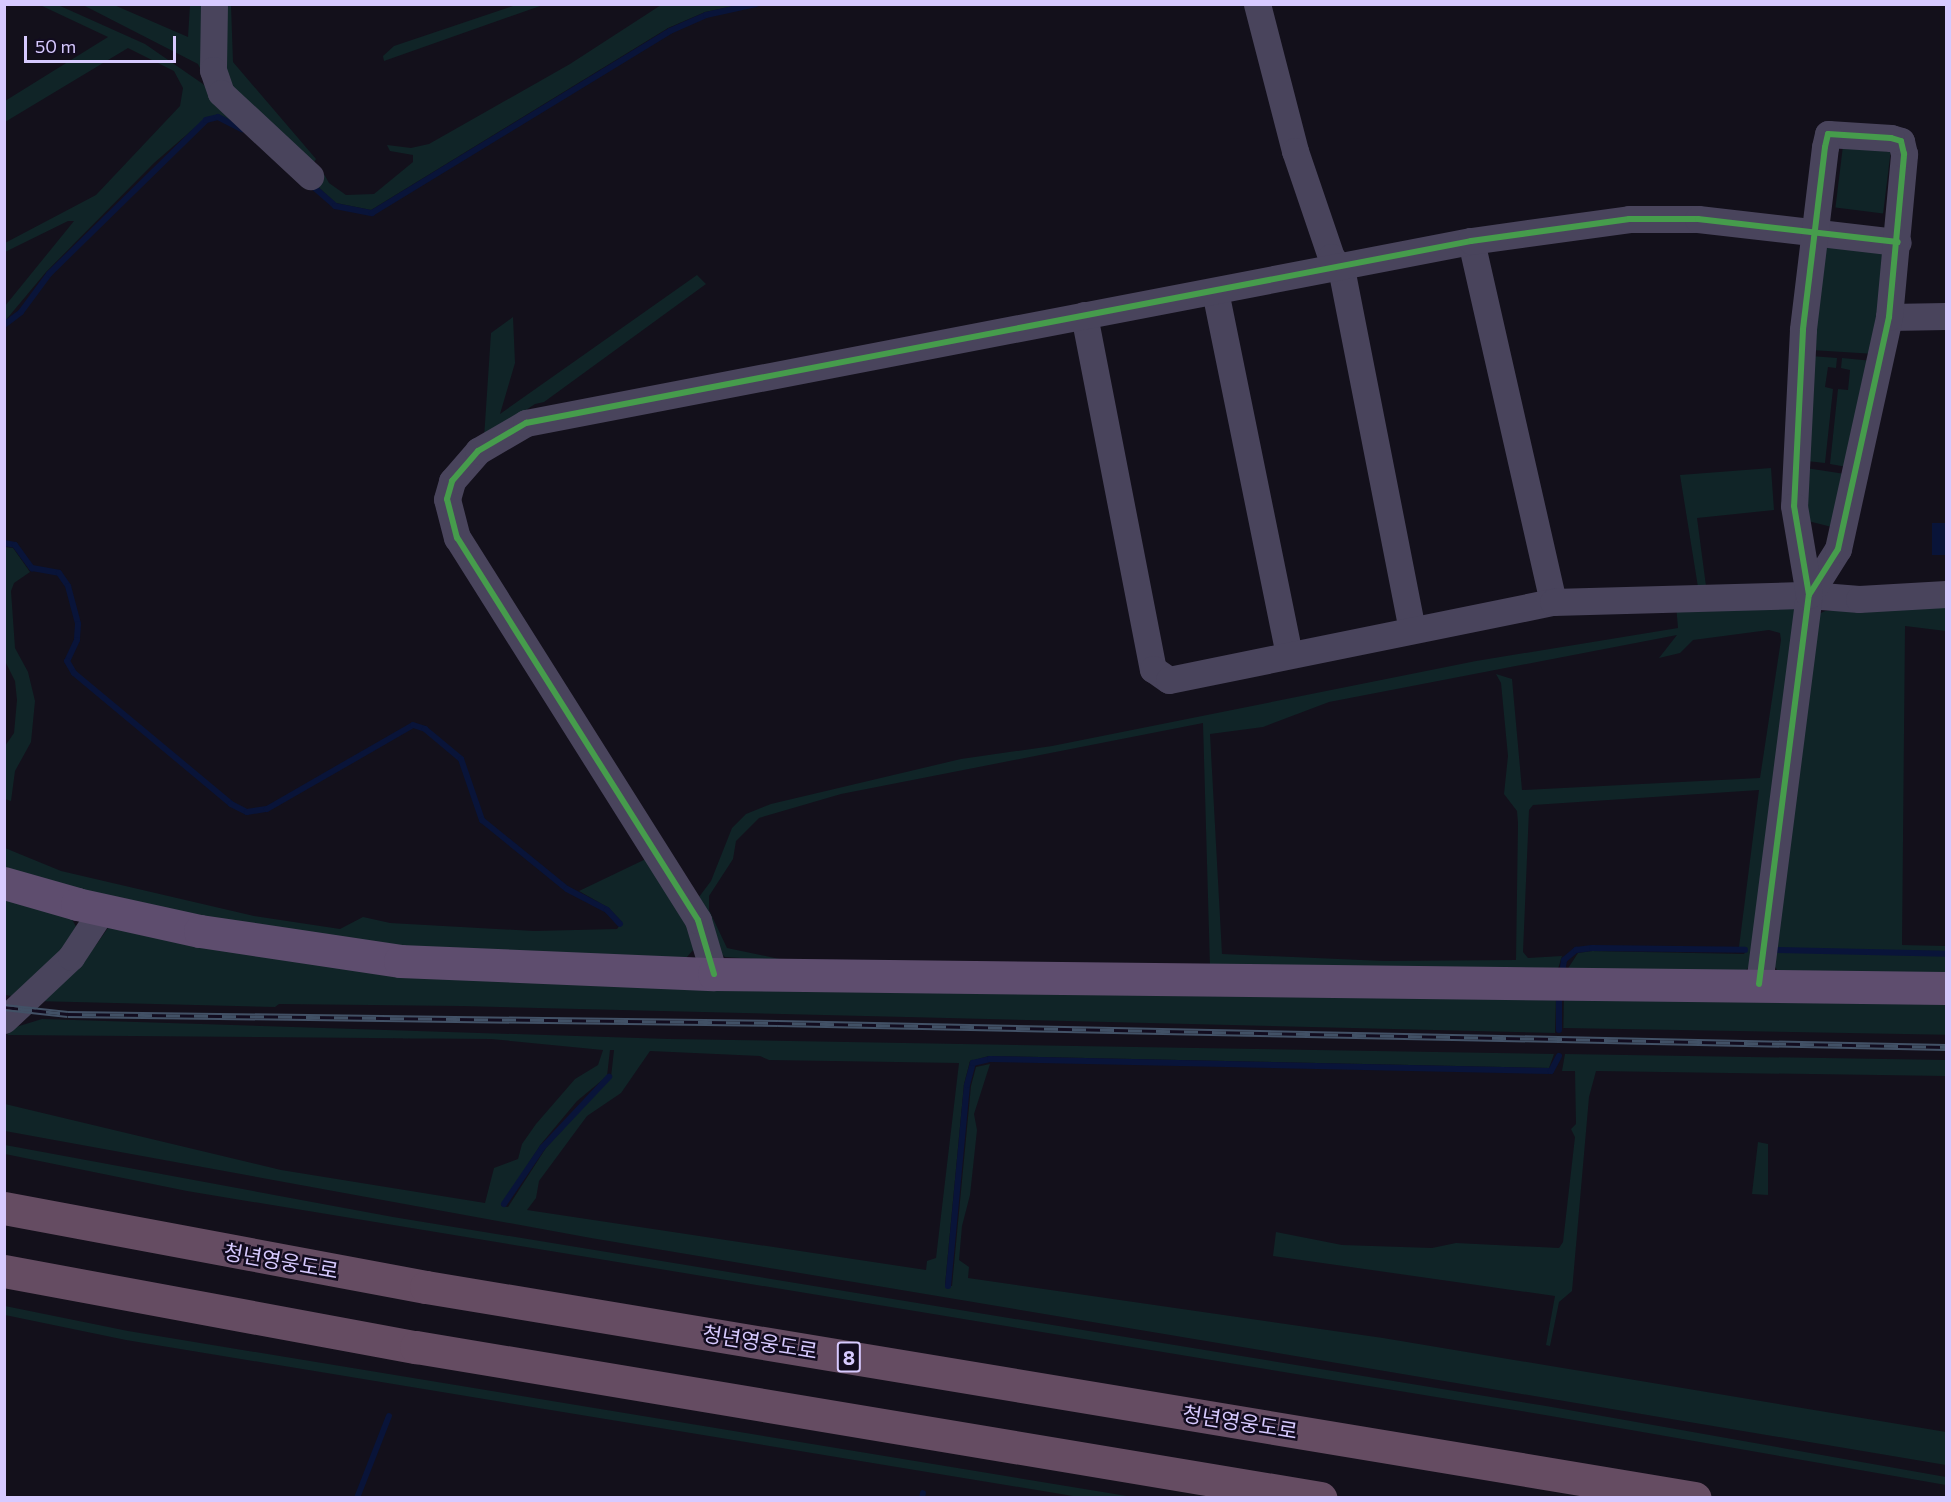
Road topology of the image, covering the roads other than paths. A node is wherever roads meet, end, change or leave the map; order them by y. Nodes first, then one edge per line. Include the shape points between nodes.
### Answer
1 (214, 4) edge
2 (1257, 4) edge
3 (310, 176) dead end
4 (1813, 231) junction
5 (1471, 241) junction
6 (1899, 242) junction
7 (1341, 268) junction
8 (1215, 291) junction
9 (1084, 315) junction
10 (1947, 316) edge
11 (1889, 317) junction
12 (1947, 594) edge
13 (1809, 595) junction
14 (1553, 602) junction
15 (1412, 629) junction
16 (1289, 655) junction
17 (4, 884) edge
18 (102, 910) junction
19 (714, 974) junction
20 (1759, 984) junction
21 (1947, 988) edge
22 (4, 1020) edge
23 (4, 1208) edge
24 (4, 1271) edge
25 (1320, 1497) edge
26 (1695, 1497) edge

1 - 3 street via 213,70 221,93
2 - 7 street via 1295,151 1330,257
4 - 5 street via 1698,219 1629,219
4 - 6 street
4 - 6 street via 1828,134 1891,138 1901,141 1904,154
4 - 13 street via 1803,330 1794,506
5 - 7 street
5 - 14 street
6 - 11 street
7 - 8 street
7 - 15 street
8 - 9 street
8 - 16 street
9 - 16 street via 1153,669 1169,680
9 - 19 street via 526,423 478,451 452,481 447,499 457,538 698,920
10 - 11 street
11 - 13 street via 1838,549
12 - 13 street via 1859,599
13 - 14 street
13 - 20 street
14 - 15 street
15 - 16 street
17 - 18 main road
18 - 19 main road via 200,931 400,961
18 - 22 street via 71,957
19 - 20 main road
20 - 21 main road
23 - 26 highway, 청년영웅도로 / 8 via 403,1283
24 - 25 highway via 393,1343

